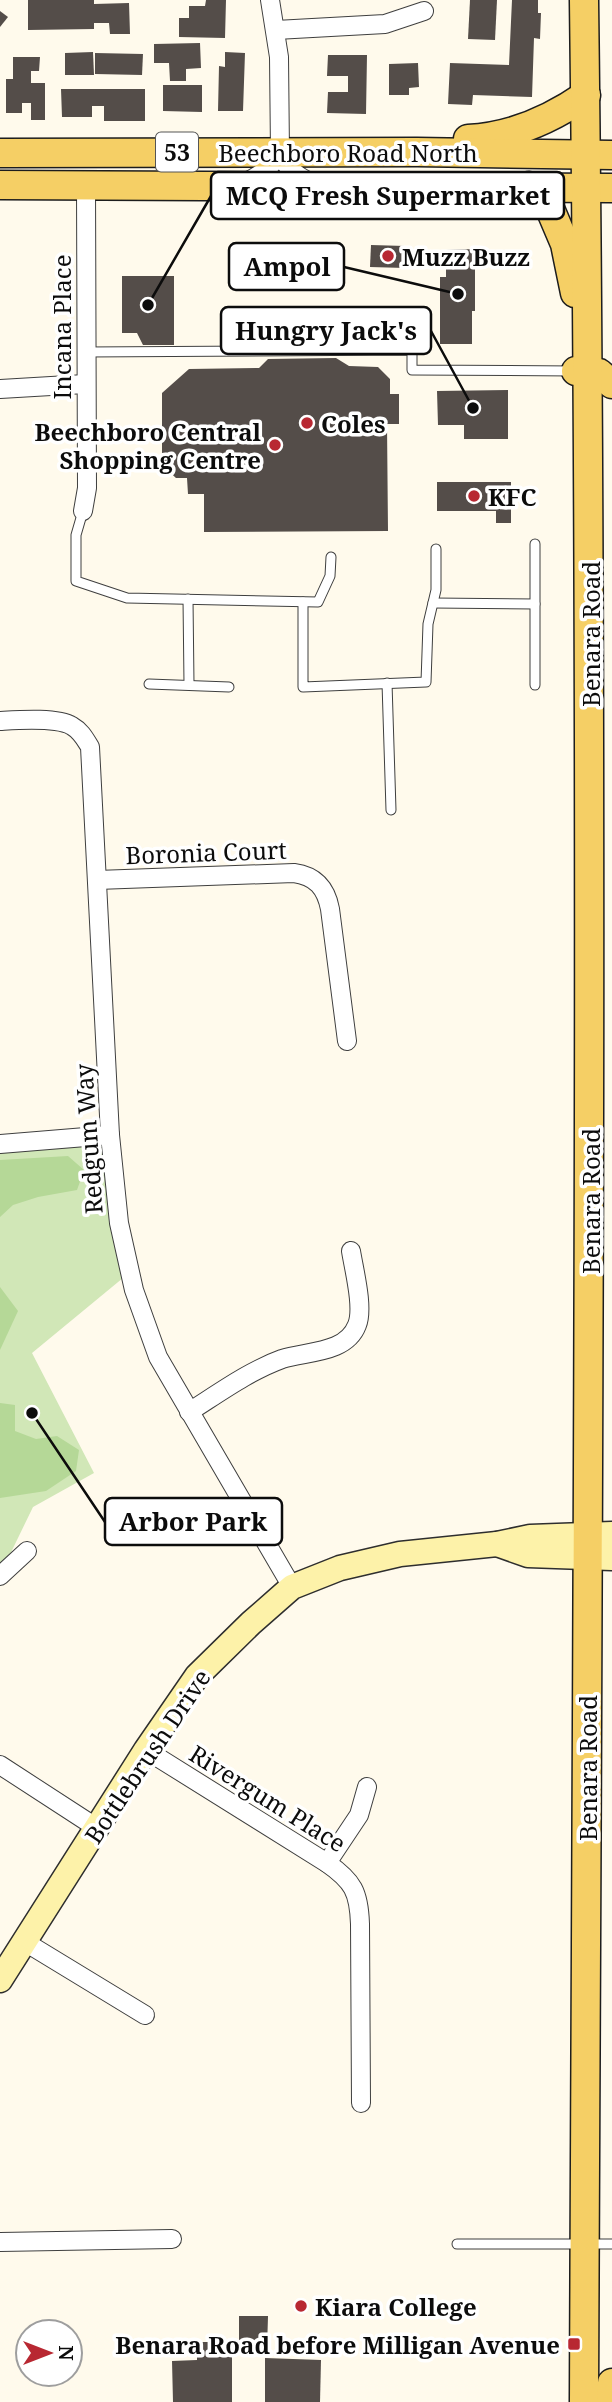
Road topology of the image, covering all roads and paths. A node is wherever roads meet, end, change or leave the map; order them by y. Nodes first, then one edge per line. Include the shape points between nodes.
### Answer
1 (270, 0) edge
2 (584, 0) edge
3 (424, 11) dead end
4 (276, 30) junction
5 (586, 95) junction
6 (124, 151) junction
7 (355, 152) junction
8 (0, 153) edge
9 (34, 153) junction
10 (280, 153) junction
11 (599, 154) edge
12 (0, 185) edge
13 (86, 185) junction
14 (239, 185) junction
15 (321, 186) junction
16 (530, 186) junction
17 (599, 187) edge
18 (85, 352) junction
19 (592, 375) edge
20 (85, 384) junction
21 (0, 389) edge
22 (83, 511) joint
23 (604, 526) edge
24 (535, 544) dead end
25 (436, 549) dead end
26 (331, 557) dead end
27 (188, 599) junction
28 (303, 601) junction
29 (433, 603) junction
30 (535, 604) junction
31 (387, 683) junction
32 (149, 684) dead end
33 (189, 684) junction
34 (535, 685) dead end
35 (229, 687) dead end
36 (0, 721) edge
37 (391, 810) dead end
38 (97, 880) junction
39 (601, 883) edge
40 (347, 1041) dead end
41 (110, 1135) junction
42 (0, 1144) edge
43 (601, 1228) edge
44 (352, 1251) dead end
45 (189, 1412) junction
46 (600, 1546) edge
47 (27, 1551) dead end
48 (0, 1576) edge
49 (292, 1587) junction
50 (146, 1750) junction
51 (0, 1765) edge
52 (367, 1787) dead end
53 (97, 1828) junction
54 (327, 1863) junction
55 (25, 1942) junction
56 (599, 1951) edge
57 (0, 1980) edge
58 (145, 2015) dead end
59 (361, 2104) dead end
60 (172, 2239) dead end
61 (0, 2242) edge
62 (457, 2244) dead end
63 (598, 2244) edge
64 (612, 2383) edge
65 (584, 2402) edge
66 (611, 2402) edge

1 - 4 street
2 - 5 main road
3 - 4 street via 385,24
4 - 10 street
5 - 7 main road via 534,125 489,138 399,142
5 - 11 main road
6 - 9 main road, Beechboro Road North / 53
6 - 10 main road, Beechboro Road North / 53
6 - 13 street via 100,166
7 - 10 main road, Beechboro Road North / 53
7 - 11 main road, Beechboro Road North / 53
8 - 9 main road, Beechboro Road North / 53
9 - 13 street via 71,169
10 - 14 street via 261,174
10 - 15 street via 293,172
11 - 17 main road
12 - 13 main road, Beechboro Road North / 53
13 - 14 main road, Beechboro Road North / 53
13 - 18 street, Incana Place
14 - 15 main road, Beechboro Road North / 53
15 - 16 main road, Beechboro Road North / 53
16 - 17 main road, Beechboro Road North / 53
16 - 19 main road via 545,197 565,244
17 - 19 main road
18 - 19 lane via 412,351 412,370
18 - 20 street, Incana Place
19 - 23 main road, Benara Road via 575,424
20 - 21 street
20 - 22 street, Incana Place via 87,488
22 - 27 lane via 76,535 76,581 127,598
23 - 39 main road, Benara Road
24 - 30 lane
25 - 29 lane
26 - 28 lane via 330,576 318,602
27 - 28 lane
27 - 33 lane
28 - 31 lane via 303,687
29 - 30 lane
29 - 31 lane via 426,682
30 - 34 lane
31 - 37 lane
32 - 33 lane
33 - 35 lane
36 - 38 street, Redgum Way via 59,722 83,734 92,763
38 - 40 street, Boronia Court via 294,873 319,883 330,909
38 - 41 street, Redgum Way
39 - 43 main road, Benara Road
41 - 42 street
41 - 45 street, Redgum Way via 119,1223 134,1290 158,1357
43 - 46 main road, Benara Road
44 - 45 street via 358,1322 346,1340 260,1368
45 - 49 street, Redgum Way
46 - 49 street, Bottlebrush Drive via 528,1555 497,1544 419,1551 340,1568
46 - 56 main road, Benara Road
47 - 48 street
49 - 50 street, Bottlebrush Drive via 197,1676
50 - 53 street, Bottlebrush Drive
50 - 54 street, Rivergum Place
51 - 53 street
52 - 54 street via 359,1815
53 - 55 street, Bottlebrush Drive
54 - 59 street, Rivergum Place via 348,1879 359,1906
55 - 57 street, Bottlebrush Drive
55 - 58 street
56 - 63 main road, Benara Road
60 - 61 street
62 - 63 lane
63 - 65 main road, Benara Road
64 - 66 main road

